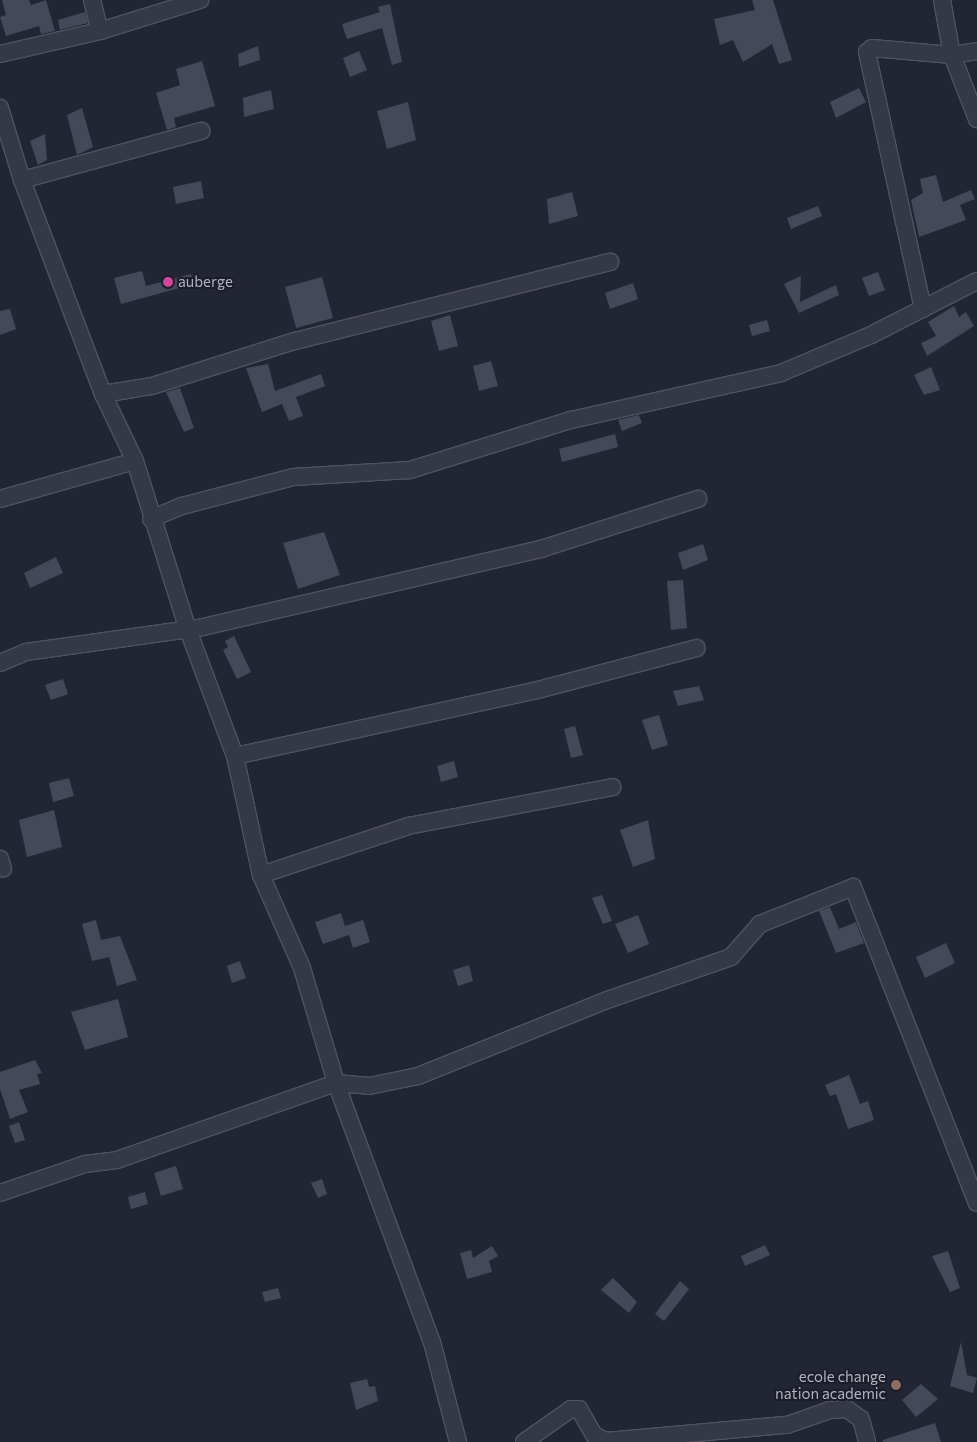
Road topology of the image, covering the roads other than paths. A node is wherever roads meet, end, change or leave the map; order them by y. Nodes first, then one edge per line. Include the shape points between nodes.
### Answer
1 (92, 0) edge
2 (198, 0) edge
3 (942, 0) edge
4 (100, 31) junction
5 (977, 51) edge
6 (0, 54) edge
7 (952, 56) junction
8 (0, 108) edge
9 (977, 119) edge
10 (201, 131) dead end
11 (22, 180) junction
12 (610, 262) dead end
13 (977, 281) edge
14 (923, 309) junction
15 (103, 394) junction
16 (135, 461) junction
17 (0, 499) edge
18 (698, 499) dead end
19 (151, 518) junction
20 (187, 627) junction
21 (697, 648) dead end
22 (0, 662) edge
23 (235, 756) junction
24 (612, 787) dead end
25 (261, 875) junction
26 (336, 1083) junction
27 (0, 1192) edge
28 (977, 1203) edge
29 (458, 1442) edge
30 (524, 1442) edge
31 (867, 1442) edge

1 - 4 street
2 - 4 street
3 - 7 street
4 - 6 street
5 - 7 street
7 - 9 street
7 - 14 street via 872,48 866,59 898,181
8 - 11 street
10 - 11 street
11 - 15 street
12 - 15 street via 295,341 152,386
13 - 14 street
14 - 19 street via 781,373 571,420 410,470 293,477 182,506
15 - 16 street
16 - 17 street
16 - 19 street
18 - 20 street via 541,549
19 - 20 street
20 - 22 street via 26,652
20 - 23 street
21 - 23 street via 538,690
23 - 25 street
24 - 25 street via 408,826
25 - 26 street via 302,968
26 - 27 street via 117,1160 85,1164
26 - 28 street via 369,1086 409,1077 496,1047 610,999 730,957 760,924 853,887
26 - 29 street via 432,1342
30 - 31 street via 571,1409 579,1409 594,1435 606,1441 787,1425 830,1410 847,1409 861,1419

